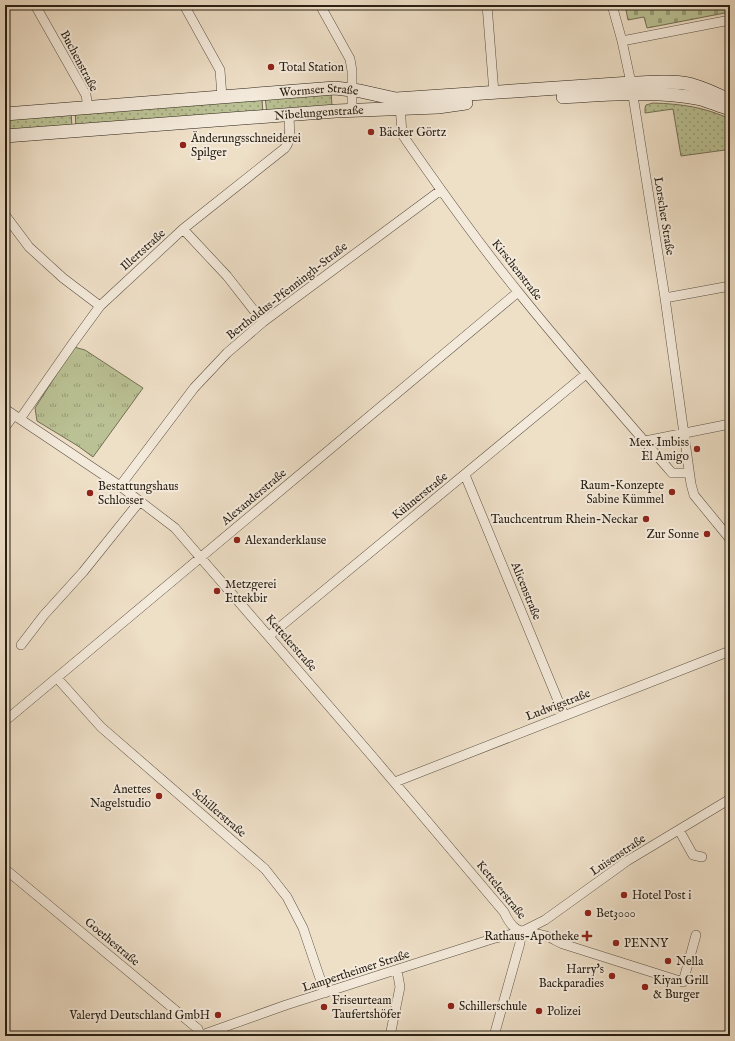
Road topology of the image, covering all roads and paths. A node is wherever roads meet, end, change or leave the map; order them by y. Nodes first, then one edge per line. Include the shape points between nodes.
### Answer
1 (35, 5) edge
2 (184, 5) edge
3 (320, 5) edge
4 (487, 5) edge
5 (612, 5) edge
6 (730, 20) edge
7 (622, 41) junction
8 (632, 88) junction
9 (352, 89) junction
10 (494, 93) junction
11 (222, 97) junction
12 (730, 101) edge
13 (400, 104) junction
14 (88, 107) junction
15 (730, 109) edge
16 (352, 110) junction
17 (5, 114) edge
18 (289, 115) junction
19 (5, 136) edge
20 (441, 190) junction
21 (5, 215) edge
22 (183, 229) junction
23 (730, 286) edge
24 (518, 292) junction
25 (665, 298) junction
26 (100, 306) junction
27 (263, 322) junction
28 (586, 374) junction
29 (5, 409) edge
30 (17, 417) junction
31 (730, 424) edge
32 (5, 428) edge
33 (685, 432) junction
34 (645, 441) junction
35 (689, 473) junction
36 (465, 475) junction
37 (120, 486) junction
38 (140, 500) junction
39 (730, 539) edge
40 (200, 557) junction
41 (269, 636) junction
42 (21, 645) dead end
43 (730, 651) edge
44 (57, 678) junction
45 (564, 715) junction
46 (5, 721) edge
47 (395, 782) junction
48 (730, 799) edge
49 (679, 830) junction
50 (702, 857) dead end
51 (5, 869) edge
52 (521, 932) junction
53 (696, 935) dead end
54 (397, 970) junction
55 (325, 993) junction
56 (200, 1036) edge
57 (390, 1036) edge
58 (494, 1036) edge

1 - 14 street, Buchenstraße via 86,96
2 - 11 street via 220,70
3 - 9 street via 350,59
4 - 10 street
5 - 7 street, Lorscher Straße
6 - 7 street
7 - 8 street, Lorscher Straße
8 - 10 street, Wormser Straße
8 - 12 street via 664,82 689,84
8 - 13 street, Nibelungenstraße via 613,94 469,102 438,107
8 - 15 street via 701,99
8 - 25 street, Lorscher Straße
9 - 11 street, Wormser Straße via 335,88
9 - 13 street, Wormser Straße
9 - 16 street
10 - 13 street, Wormser Straße
11 - 14 street, Wormser Straße
13 - 16 street, Nibelungenstraße
13 - 20 street, Kirschenstraße via 402,134
14 - 17 street, Wormser Straße
16 - 18 street, Nibelungenstraße
18 - 19 street, Nibelungenstraße
18 - 22 street, Illertstraße via 288,145
20 - 24 street, Kirschenstraße
20 - 27 street, Bertholdus-Pfenningh-Straße
21 - 26 street via 29,247 63,278
22 - 26 street, Illertstraße
22 - 27 street via 227,276
23 - 25 street
24 - 28 street, Kirschenstraße
24 - 40 street, Alexanderstraße
25 - 33 street, Lorscher Straße
26 - 30 street, Illertstraße
27 - 37 street, Bertholdus-Pfenningh-Straße via 227,353 194,388
28 - 34 street, Kirschenstraße
28 - 36 street, Kühnerstraße
29 - 30 street, Kettelerstraße
30 - 32 street, Illertstraße
30 - 37 street, Kettelerstraße
31 - 33 street
33 - 34 street
33 - 35 street, Lorscher Straße
34 - 35 street via 672,473
35 - 39 street, Lorscher Straße via 694,495
36 - 41 street, Kühnerstraße
36 - 45 street, Alicenstraße
37 - 38 street, Kettelerstraße
38 - 40 street, Kettelerstraße via 175,528
38 - 42 street
40 - 41 street, Kettelerstraße
40 - 44 street, Alexanderstraße
41 - 47 street, Kettelerstraße
43 - 45 street, Ludwigstraße
44 - 46 street, Alexanderstraße
44 - 55 street, Schillerstraße via 100,727 265,869 287,897 303,928
45 - 47 street, Ludwigstraße
47 - 52 street, Kettelerstraße via 504,912 509,922
48 - 49 street, Luisenstraße
49 - 50 street via 693,855
49 - 52 street, Luisenstraße via 627,861 545,920
51 - 56 street, Goethestraße via 198,1029
52 - 53 street, Kettelerstraße via 546,936 563,944 683,982
52 - 54 street, Lampertheimer Straße
52 - 58 street, Kettelerstraße
54 - 55 street, Lampertheimer Straße
54 - 57 street via 400,987
55 - 56 street, Lampertheimer Straße

